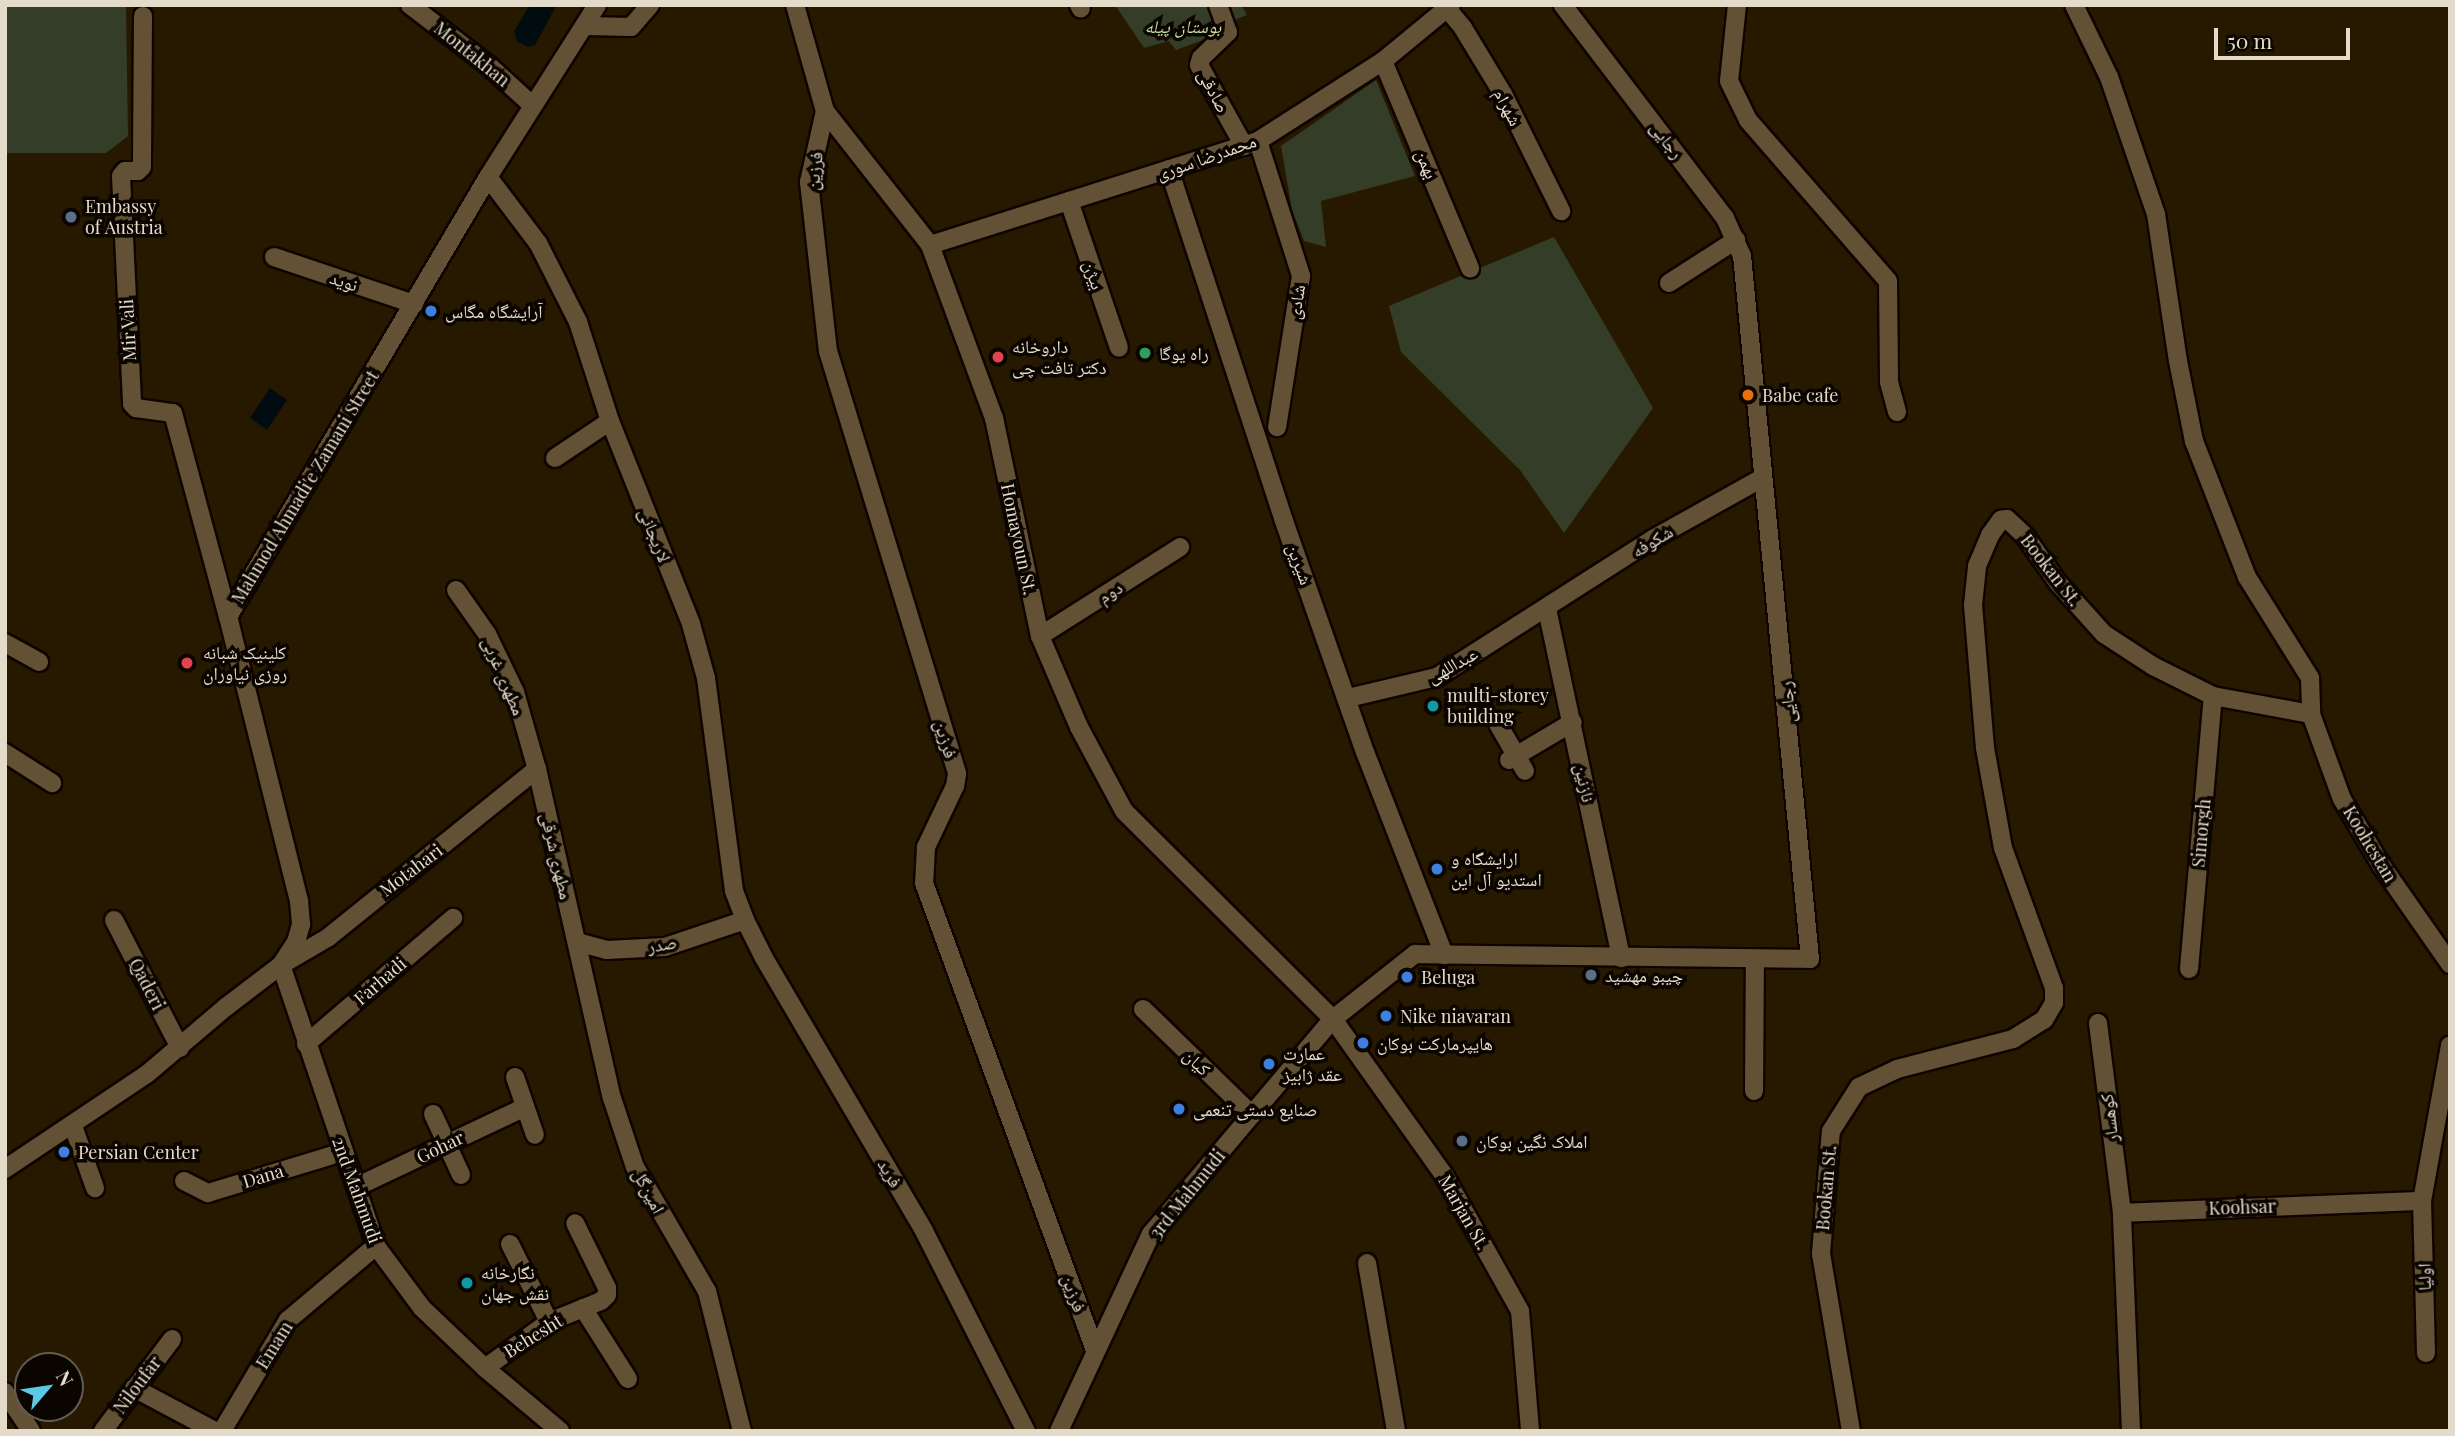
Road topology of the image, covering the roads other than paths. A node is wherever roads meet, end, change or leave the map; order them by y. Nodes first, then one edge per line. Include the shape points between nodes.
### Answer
1 (410, 5) edge
2 (597, 5) edge
3 (650, 5) edge
4 (795, 5) edge
5 (1219, 5) edge
6 (1563, 5) edge
7 (1737, 5) edge
8 (2074, 5) edge
9 (1447, 6) edge
10 (143, 16) dead end
11 (585, 26) junction
12 (1383, 61) junction
13 (532, 105) junction
14 (825, 111) junction
15 (1251, 143) junction
16 (1169, 169) junction
17 (488, 177) junction
18 (1069, 201) junction
19 (1561, 211) dead end
20 (1736, 240) junction
21 (930, 245) junction
22 (275, 257) dead end
23 (1470, 268) dead end
24 (1669, 283) dead end
25 (414, 304) junction
26 (1119, 348) dead end
27 (1898, 412) dead end
28 (610, 421) junction
29 (1277, 427) dead end
30 (555, 458) dead end
31 (1762, 478) junction
32 (1180, 547) dead end
33 (456, 590) dead end
34 (1547, 609) junction
35 (228, 617) junction
36 (1040, 636) junction
37 (5, 643) edge
38 (39, 662) dead end
39 (2213, 696) junction
40 (1348, 698) junction
41 (2311, 714) junction
42 (1573, 722) junction
43 (1498, 724) dead end
44 (5, 753) edge
45 (537, 769) junction
46 (52, 783) dead end
47 (453, 918) dead end
48 (114, 920) dead end
49 (746, 920) junction
50 (577, 942) junction
51 (1444, 955) junction
52 (1622, 958) junction
53 (1755, 959) junction
54 (2450, 964) edge
55 (281, 965) junction
56 (2189, 969) dead end
57 (1143, 1009) dead end
58 (1333, 1019) junction
59 (2098, 1023) dead end
60 (306, 1044) junction
61 (2450, 1046) edge
62 (180, 1048) junction
63 (515, 1077) dead end
64 (1754, 1091) dead end
65 (525, 1107) junction
66 (433, 1114) dead end
67 (1252, 1115) junction
68 (73, 1126) junction
69 (535, 1135) dead end
70 (445, 1144) junction
71 (343, 1152) junction
72 (5, 1169) edge
73 (461, 1175) dead end
74 (184, 1181) dead end
75 (356, 1187) junction
76 (96, 1188) dead end
77 (2422, 1201) junction
78 (2122, 1213) junction
79 (575, 1223) dead end
80 (510, 1244) dead end
81 (376, 1246) junction
82 (1367, 1263) dead end
83 (583, 1308) junction
84 (550, 1322) junction
85 (172, 1339) dead end
86 (1095, 1350) junction
87 (2426, 1353) dead end
88 (485, 1368) junction
89 (628, 1379) dead end
90 (134, 1388) junction
91 (5, 1392) edge
92 (555, 1429) edge
93 (31, 1431) edge
94 (103, 1431) edge
95 (215, 1431) edge
96 (222, 1431) edge
97 (742, 1431) edge
98 (1026, 1431) edge
99 (1059, 1431) edge
100 (1396, 1431) edge
101 (1530, 1431) edge
102 (1851, 1431) edge
103 (2131, 1431) edge

1 - 13 street, Montakhan
2 - 11 street, Mahmod Ahmadi'e Zamani Street
3 - 11 street via 631,27
4 - 14 street, Homayoun St.
5 - 15 street, صادقی via 1228,32 1199,65
6 - 20 street, رجایی via 1726,218
7 - 27 street via 1729,80 1748,120 1888,281 1889,382
8 - 41 street via 2109,77 2156,214 2194,441 2247,577 2310,678
9 - 12 street, محمدرضا سوری
9 - 19 street, شهرام via 1503,94
10 - 35 street, Mir Vali via 142,167 121,176 132,404 173,413
11 - 13 street, Mahmod Ahmadi'e Zamani Street
12 - 15 street, محمدرضا سوری
12 - 23 street, بهمن
13 - 17 street, Mahmod Ahmadi'e Zamani Street
14 - 21 street, Homayoun St.
14 - 86 street, فرزین via 809,182 828,351 957,774 926,847 924,883
15 - 16 street, محمدرضا سوری
15 - 29 street, شادی via 1301,276
16 - 18 street, محمدرضا سوری
16 - 40 street, شیرین via 1284,521
17 - 25 street, Mahmod Ahmadi'e Zamani Street
17 - 28 street, لاریجانی via 550,265 578,322
18 - 21 street, محمدرضا سوری
18 - 26 street, بیژن
20 - 24 street
20 - 31 street, رجایی via 1742,256
21 - 36 street, Homayoun St. via 994,418
22 - 25 street, نوید
25 - 35 street, Mahmod Ahmadi'e Zamani Street
28 - 30 street
28 - 49 street, لاریجانی via 691,624 706,678 734,891
31 - 34 street, شکوفه via 1653,539
31 - 53 street, رجایی via 1810,960
32 - 36 street, دوم
33 - 45 street, مطهری غربی via 487,634 515,692
34 - 40 street, عبداللهی via 1437,677
34 - 42 street, نازنین
35 - 55 street, Mahmod Ahmadi'e Zamani Street via 299,901 301,924 296,942
36 - 58 street, Homayoun St. via 1079,727 1124,811
37 - 38 street
39 - 41 street, Bookan St.
39 - 56 street, Simorgh
39 - 102 street, Bookan St. via 2153,666 2104,634 2058,583 2017,526 2001,520 1977,566 1973,605 1985,748 2003,848 2054,988 2054,1003 2044,1020 2013,1039 1897,1069 1858,1087 1831,1131 1821,1254
40 - 51 street, شیرین
41 - 54 street, Koohestan via 2342,799 2381,866
42 - 43 street via 1517,762
42 - 52 street, نازنین
44 - 46 street
45 - 50 street, مطهری شرقی
45 - 55 street, Motahari via 329,937
47 - 60 street, Farhadi
48 - 62 street, Qaderi
49 - 50 street, صدر via 665,947 607,950
49 - 98 street, فرید via 924,1231
50 - 97 street, امین‌گل via 612,1098 635,1167 707,1291
51 - 52 street, رجایی
51 - 58 street, رجایی via 1415,954
52 - 53 street, رجایی
53 - 64 street
55 - 60 street, 2nd Mahmudi
55 - 62 street, Mahmod Ahmadi'e Zamani Street
57 - 67 street, کیان
58 - 67 street, 3rd Mahmudi
58 - 101 street, Marjan St. via 1444,1175 1520,1311
59 - 78 street, کوهسار
60 - 71 street, 2nd Mahmudi
61 - 77 street
62 - 68 street, Mahmod Ahmadi'e Zamani Street
63 - 65 street
65 - 69 street
65 - 70 street, Gohar
66 - 70 street
67 - 86 street, 3rd Mahmudi via 1152,1234
68 - 72 street, Mahmod Ahmadi'e Zamani Street
68 - 76 street
70 - 73 street
70 - 75 street, Gohar
71 - 74 street, Dana via 208,1193
71 - 75 street, 2nd Mahmudi
75 - 81 street, 2nd Mahmudi
77 - 78 street, Koohsar
77 - 87 street, اولیا
78 - 103 street
79 - 83 street, Behesht via 607,1288 601,1301
80 - 84 street
81 - 88 street, 2nd Mahmudi via 422,1308
81 - 96 street, Emam via 288,1320
82 - 100 street
83 - 84 street, Behesht
83 - 89 street, Behesht
84 - 88 street, Behesht
85 - 90 street, Niloufar
86 - 99 street, 3rd Mahmudi
88 - 92 street, 2nd Mahmudi
90 - 94 street, Niloufar
90 - 95 street
91 - 93 street

